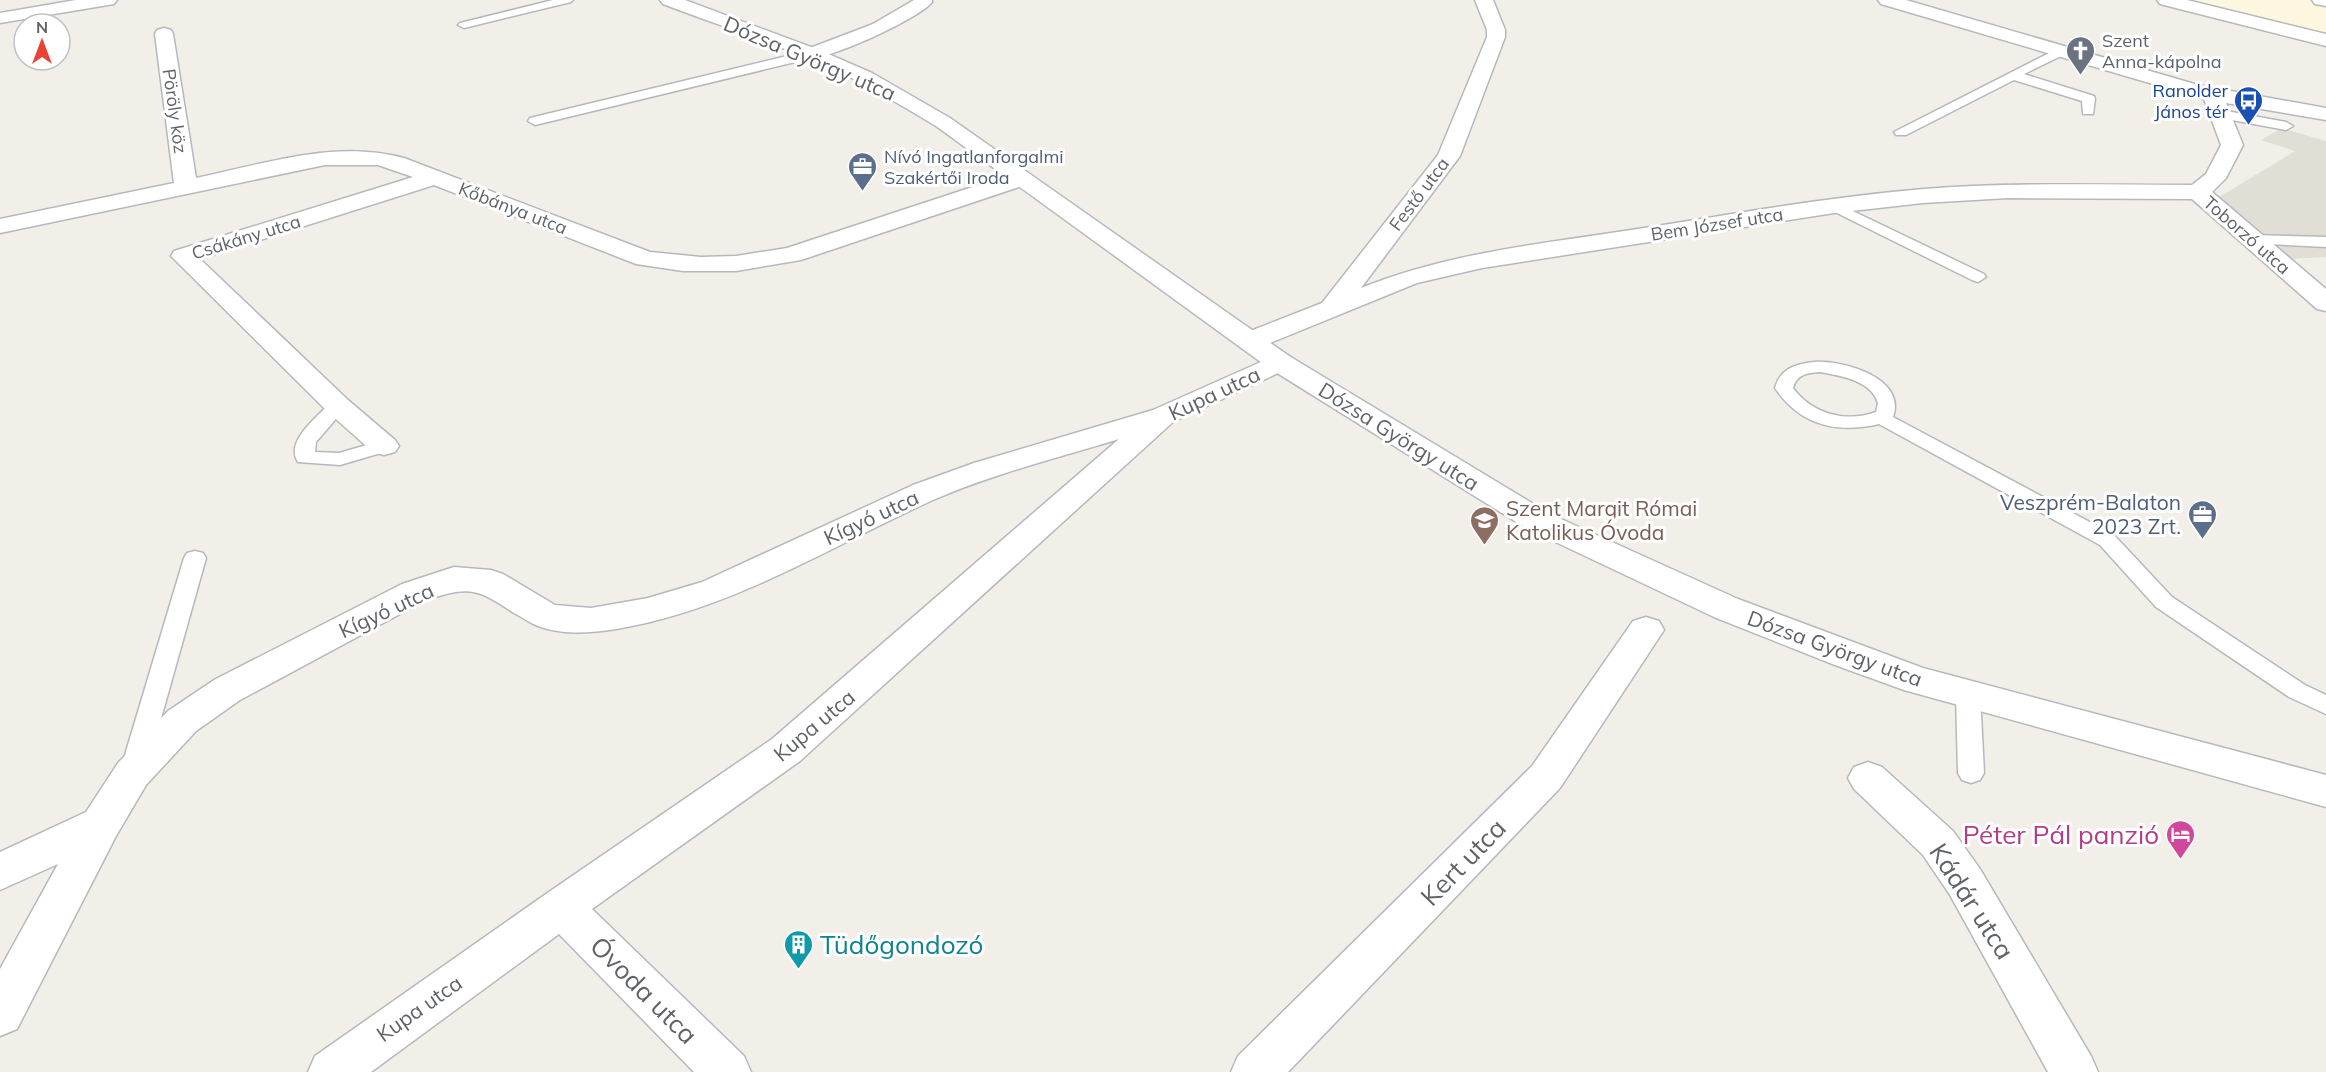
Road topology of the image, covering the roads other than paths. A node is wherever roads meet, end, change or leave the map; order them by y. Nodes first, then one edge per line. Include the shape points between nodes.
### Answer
1 (108, 0) edge
2 (567, 0) edge
3 (669, 0) edge
4 (923, 0) edge
5 (1484, 0) edge
6 (1887, 0) edge
7 (2166, 0) edge
8 (2321, 0) edge
9 (2326, 1) edge
10 (0, 18) edge
11 (465, 26) dead end
12 (164, 34) dead end
13 (2326, 40) edge
14 (2059, 52) junction
15 (812, 54) junction
16 (2013, 75) junction
17 (2217, 105) junction
18 (2088, 111) dead end
19 (2326, 114) edge
20 (535, 121) dead end
21 (2286, 126) dead end
22 (1901, 132) dead end
23 (434, 178) junction
24 (1020, 179) junction
25 (186, 187) junction
26 (2198, 192) junction
27 (1834, 206) junction
28 (0, 226) edge
29 (2252, 240) junction
30 (2326, 242) edge
31 (1978, 277) dead end
32 (2326, 303) edge
33 (1332, 308) junction
34 (1250, 341) junction
35 (1279, 362) junction
36 (338, 406) junction
37 (1162, 416) junction
38 (1880, 417) junction
39 (384, 446) joint
40 (195, 558) dead end
41 (1646, 630) dead end
42 (1968, 694) junction
43 (2326, 705) edge
44 (1971, 773) dead end
45 (132, 774) junction
46 (1868, 778) dead end
47 (2326, 791) edge
48 (101, 824) junction
49 (0, 872) edge
50 (561, 907) junction
51 (0, 1014) edge
52 (332, 1072) edge
53 (727, 1072) edge
54 (1255, 1072) edge
55 (2074, 1072) edge

1 - 10 street via 35,8
2 - 11 lane
3 - 15 street, Dózsa György utca
4 - 15 street via 879,28
5 - 33 street, Festő utca via 1496,37 1449,156
6 - 14 street
7 - 13 street
8 - 9 street
12 - 25 street, Pöröly köz
14 - 16 lane
14 - 17 street
15 - 20 lane
15 - 24 street, Dózsa György utca via 902,97
16 - 18 lane via 2089,99
16 - 22 lane
17 - 19 street
17 - 21 lane
17 - 26 street, Toborzó utca via 2232,145 2215,178
23 - 24 street, Kőbánya utca via 645,259 687,265 757,262 792,255
23 - 25 street, Kőbánya utca via 381,158 357,155
23 - 36 street, Csákány utca via 183,256
24 - 34 street, Dózsa György utca
25 - 28 street, Kőbánya utca
26 - 27 street, Bem József utca via 2008,191
26 - 29 street, Toborzó utca
27 - 31 lane
27 - 33 street, Bem József utca via 1465,264 1408,278
29 - 30 lane
29 - 32 street, Toborzó utca
33 - 34 street, Bem József utca
34 - 35 street, Dózsa György utca
35 - 37 street, Kupa utca
35 - 42 street, Dózsa György utca via 1538,521 1726,608 1848,656
36 - 39 street, Csákány utca
36 - 39 lane via 306,441 305,458 340,459
37 - 45 street, Kígyó utca via 924,492 714,590 649,610 591,620 548,617 491,582 454,579 414,592 227,690 182,721
37 - 50 street, Kupa utca via 786,750
38 - 38 lane via 1846,423 1810,413 1789,398 1785,379 1804,368 1838,369 1856,375 1878,387 1886,397 1889,406
38 - 43 lane via 2107,540 2164,602 2298,691
40 - 45 lane
41 - 54 street, Kert utca via 1546,777
42 - 44 lane
42 - 47 street, Dózsa György utca
45 - 48 street, Kígyó utca
46 - 55 street, Kádár utca via 1938,843 1965,882
48 - 49 street
48 - 51 street, Kígyó utca
50 - 52 street, Kupa utca
50 - 53 street, Óvoda utca

